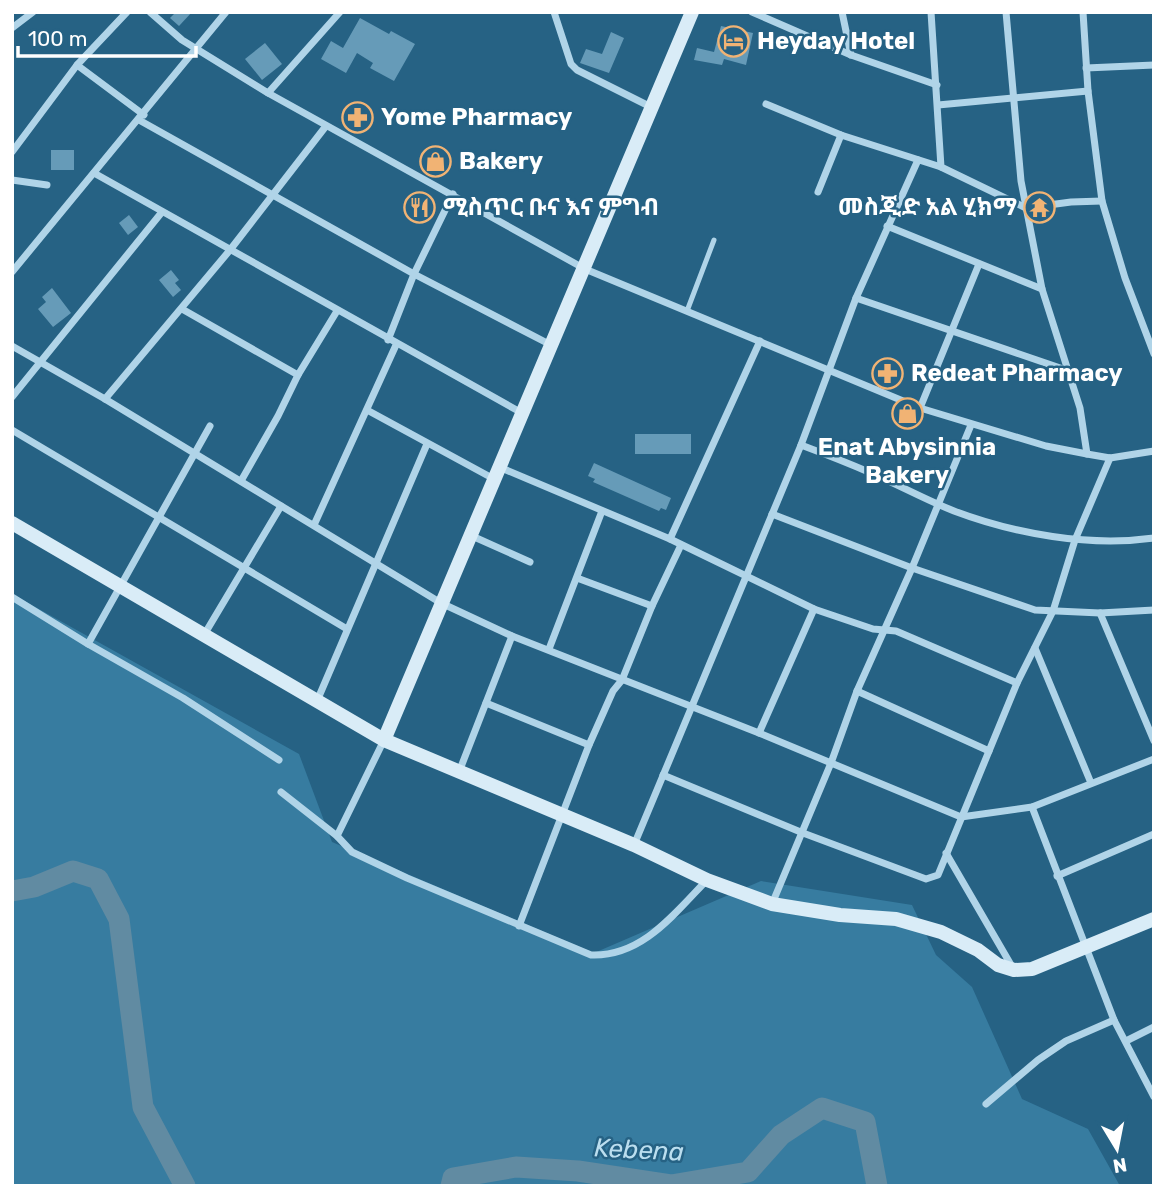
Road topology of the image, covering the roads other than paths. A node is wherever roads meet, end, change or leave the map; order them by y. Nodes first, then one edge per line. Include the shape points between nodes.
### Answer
1 (33, 12) edge
2 (127, 12) edge
3 (150, 12) edge
4 (226, 12) edge
5 (340, 12) edge
6 (554, 12) edge
7 (692, 12) edge
8 (752, 12) edge
9 (842, 12) edge
10 (931, 12) edge
11 (1006, 12) edge
12 (1083, 12) edge
13 (12, 27) edge
14 (196, 49) junction
15 (851, 55) junction
16 (77, 65) junction
17 (1154, 65) edge
18 (1086, 68) junction
19 (937, 85) junction
20 (1088, 91) junction
21 (268, 93) junction
22 (1013, 96) junction
23 (766, 104) dead end
24 (938, 105) junction
25 (651, 107) junction
26 (141, 117) junction
27 (326, 126) junction
28 (841, 135) junction
29 (12, 152) edge
30 (918, 160) junction
31 (941, 167) junction
32 (94, 173) junction
33 (12, 180) edge
34 (47, 186) dead end
35 (818, 192) dead end
36 (274, 194) junction
37 (453, 194) junction
38 (1102, 201) junction
39 (1026, 208) junction
40 (162, 212) junction
41 (887, 226) junction
42 (714, 240) dead end
43 (230, 250) junction
44 (979, 264) junction
45 (585, 269) junction
46 (12, 272) edge
47 (414, 274) junction
48 (1042, 289) junction
49 (856, 298) junction
50 (182, 309) junction
51 (337, 311) junction
52 (687, 311) junction
53 (953, 332) junction
54 (388, 340) junction
55 (760, 341) junction
56 (396, 345) junction
57 (551, 345) junction
58 (12, 346) edge
59 (1154, 354) edge
60 (40, 363) junction
61 (830, 370) junction
62 (1069, 371) junction
63 (298, 374) junction
64 (12, 397) edge
65 (106, 399) junction
66 (920, 408) junction
67 (366, 410) junction
68 (522, 413) junction
69 (971, 425) junction
70 (210, 426) dead end
71 (12, 430) edge
72 (427, 444) junction
73 (802, 445) junction
74 (1154, 451) edge
75 (1087, 454) junction
76 (196, 455) junction
77 (1110, 457) junction
78 (496, 473) junction
79 (241, 481) junction
80 (937, 503) junction
81 (281, 506) junction
82 (602, 511) junction
83 (772, 514) junction
84 (157, 517) junction
85 (12, 523) edge
86 (314, 525) junction
87 (472, 536) junction
88 (1154, 538) edge
89 (670, 539) junction
90 (1075, 540) junction
91 (681, 545) junction
92 (530, 562) dead end
93 (375, 563) junction
94 (244, 568) junction
95 (912, 568) junction
96 (746, 576) junction
97 (578, 578) junction
98 (121, 586) junction
99 (12, 597) edge
100 (441, 604) junction
101 (652, 606) junction
102 (814, 609) junction
103 (1154, 610) edge
104 (1053, 611) junction
105 (1100, 613) junction
106 (347, 629) junction
107 (884, 629) junction
108 (205, 635) junction
109 (512, 636) junction
110 (88, 644) junction
111 (1035, 648) junction
112 (550, 649) junction
113 (622, 680) junction
114 (1017, 683) junction
115 (857, 691) junction
116 (317, 702) junction
117 (486, 703) junction
118 (692, 708) junction
119 (759, 733) junction
120 (384, 740) junction
121 (1154, 741) edge
122 (589, 745) junction
123 (989, 751) junction
124 (1154, 759) edge
125 (279, 760) dead end
126 (831, 763) junction
127 (458, 772) junction
128 (663, 775) junction
129 (1091, 783) junction
130 (281, 792) dead end
131 (1032, 807) junction
132 (562, 814) junction
133 (961, 817) junction
134 (803, 833) junction
135 (1154, 834) edge
136 (337, 836) junction
137 (634, 845) junction
138 (946, 853) junction
139 (1057, 876) junction
140 (707, 880) junction
141 (772, 904) junction
142 (1153, 922) edge
143 (519, 926) junction
144 (1087, 948) junction
145 (1014, 970) junction
146 (1114, 1020) junction
147 (1154, 1027) edge
148 (1126, 1041) junction
149 (1154, 1097) edge
150 (986, 1104) dead end

1 - 13 street
2 - 16 street
3 - 14 street
4 - 14 street
5 - 21 street
6 - 25 street via 577,70
7 - 25 main road
8 - 15 street
9 - 15 street
10 - 19 street
11 - 22 street
12 - 18 street
14 - 21 street
14 - 26 street
15 - 19 street
16 - 26 street
16 - 29 street
17 - 18 street
18 - 20 street
19 - 24 street
20 - 22 street
20 - 38 street
21 - 27 street
22 - 24 street
22 - 39 street
23 - 28 street
24 - 31 street
25 - 45 main road
26 - 32 street
26 - 36 street
27 - 36 street
27 - 37 street
28 - 30 street
28 - 35 street
30 - 31 street
30 - 41 street
31 - 39 street
32 - 40 street
32 - 46 street
33 - 34 street
36 - 43 street
36 - 47 street
37 - 45 street
37 - 47 street
38 - 39 street
38 - 59 street
39 - 48 street
40 - 43 street
40 - 60 street
41 - 44 street
41 - 49 street
42 - 52 lane
43 - 50 street
43 - 51 street
44 - 48 street
44 - 53 street
45 - 52 street
45 - 57 main road
47 - 54 street
47 - 57 street
48 - 62 street
49 - 53 street
49 - 61 street
50 - 63 street
50 - 65 street
51 - 54 street
51 - 63 street
52 - 55 street
53 - 62 street
53 - 66 street
54 - 56 street
55 - 61 street
55 - 89 street
56 - 67 street
56 - 68 street
57 - 68 main road
58 - 60 street
60 - 64 street
60 - 65 street
61 - 66 street
61 - 73 street
62 - 75 street
63 - 79 street
65 - 76 street
66 - 69 street
67 - 72 street
67 - 86 street
68 - 78 main road
69 - 75 street
69 - 80 street
70 - 76 street
71 - 84 street
72 - 78 street
72 - 93 street
73 - 80 street
73 - 83 street
74 - 77 street
75 - 77 street
76 - 79 street
76 - 84 street
77 - 90 street
78 - 82 street
78 - 87 main road
79 - 81 street
80 - 90 street via 1010,527
80 - 95 street
81 - 86 street
81 - 94 street
82 - 89 street
82 - 97 street
83 - 95 street
83 - 96 street
84 - 94 street
84 - 98 street
85 - 98 main road
86 - 93 street
87 - 92 street
87 - 100 main road
88 - 90 street
89 - 91 street
90 - 104 street
91 - 96 street
91 - 101 street
93 - 100 street
93 - 106 street
94 - 106 street
94 - 108 street
95 - 104 street via 1035,610
95 - 107 street
96 - 102 street
96 - 118 street
97 - 101 street
97 - 112 street
98 - 108 main road
98 - 110 street
99 - 110 street
100 - 109 street
100 - 120 main road
101 - 113 street
102 - 107 street
102 - 119 street
103 - 105 street
104 - 105 street
104 - 111 street
105 - 121 street
106 - 116 street
107 - 114 street
107 - 115 street
108 - 116 main road
109 - 112 street
109 - 117 street
110 - 125 street
111 - 114 street
111 - 129 street
112 - 113 street
113 - 118 street
113 - 122 street
114 - 123 street
115 - 123 street
115 - 126 street
116 - 120 main road
117 - 122 street
117 - 127 street
118 - 119 street
118 - 128 street
119 - 126 street
120 - 127 main road
120 - 136 street
122 - 132 street
123 - 133 street
124 - 129 street
126 - 133 street
126 - 134 street
127 - 132 main road
128 - 134 street
128 - 137 street
129 - 131 street
130 - 136 street
131 - 133 street
131 - 139 street
132 - 137 main road
132 - 143 street
133 - 138 street
134 - 138 street via 926,879 938,875
134 - 141 street
135 - 139 street
136 - 143 street via 352,852
137 - 140 main road
138 - 145 street
139 - 144 street
140 - 141 main road
140 - 143 street via 654,934 623,952 591,956
141 - 145 main road via 896,919 941,932
142 - 144 main road
144 - 145 main road via 1032,969
144 - 146 street
146 - 148 street
146 - 150 street via 1066,1041
147 - 148 street
148 - 149 street

